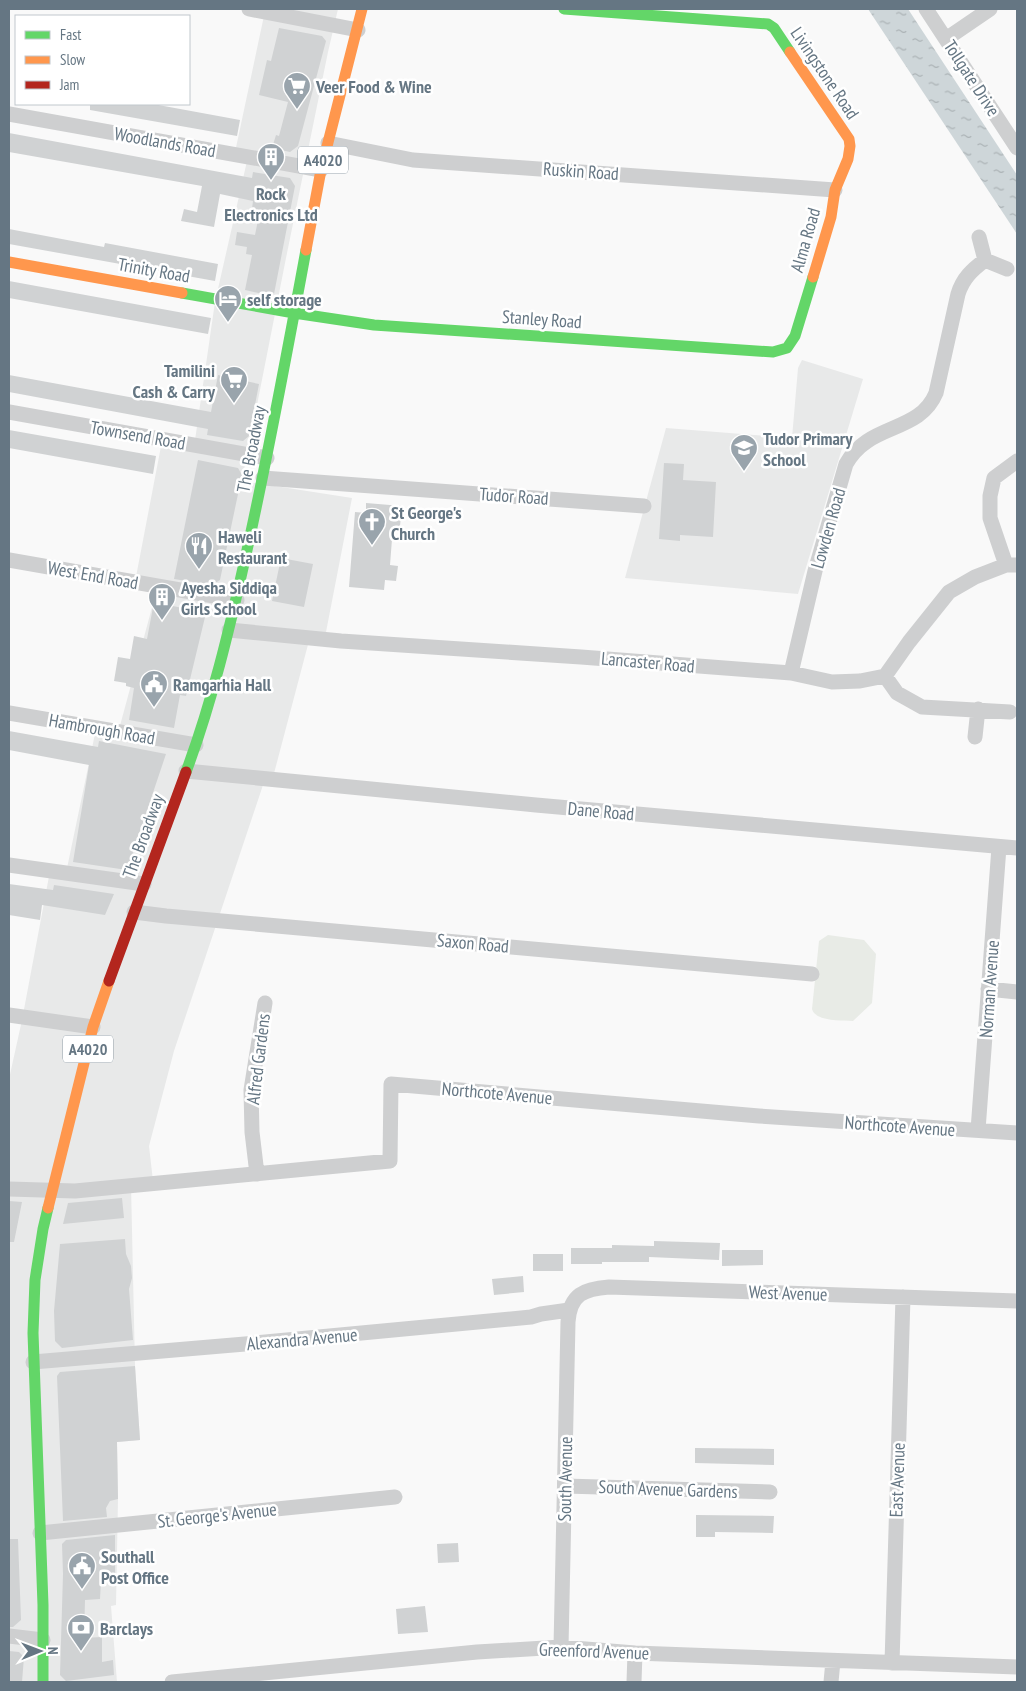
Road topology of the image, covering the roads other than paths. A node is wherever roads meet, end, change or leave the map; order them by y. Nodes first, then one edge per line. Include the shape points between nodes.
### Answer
1 (249, 9) edge
2 (362, 9) edge
3 (564, 9) edge
4 (926, 9) edge
5 (990, 9) edge
6 (358, 30) junction
7 (946, 39) junction
8 (9, 114) edge
9 (849, 139) joint
10 (1016, 142) edge
11 (328, 143) junction
12 (321, 170) junction
13 (835, 190) junction
14 (979, 237) dead end
15 (985, 260) junction
16 (9, 262) edge
17 (1007, 269) dead end
18 (294, 313) junction
19 (787, 348) joint
20 (9, 412) edge
21 (267, 458) junction
22 (1017, 461) edge
23 (263, 478) junction
24 (644, 506) dead end
25 (9, 560) edge
26 (1012, 565) edge
27 (237, 600) junction
28 (229, 630) junction
29 (791, 673) junction
30 (885, 676) junction
31 (978, 709) junction
32 (1010, 712) dead end
33 (9, 713) edge
34 (975, 737) dead end
35 (196, 745) junction
36 (186, 771) junction
37 (999, 847) junction
38 (1017, 848) edge
39 (9, 865) edge
40 (144, 884) junction
41 (134, 912) junction
42 (812, 974) dead end
43 (988, 990) junction
44 (1017, 992) edge
45 (265, 1003) dead end
46 (9, 1015) edge
47 (94, 1027) junction
48 (978, 1130) junction
49 (1017, 1133) edge
50 (257, 1174) junction
51 (9, 1189) edge
52 (52, 1189) junction
53 (903, 1297) junction
54 (1017, 1301) edge
55 (569, 1310) junction
56 (33, 1362) junction
57 (565, 1486) junction
58 (770, 1492) dead end
59 (395, 1497) dead end
60 (40, 1533) junction
61 (9, 1636) edge
62 (43, 1640) junction
63 (560, 1647) junction
64 (635, 1653) junction
65 (833, 1661) junction
66 (892, 1663) junction
67 (1017, 1667) edge
68 (43, 1682) edge
69 (172, 1682) edge
70 (634, 1682) edge
71 (832, 1682) edge

1 - 6 street
2 - 6 main road, The Broadway / A4020
3 - 9 main road, Livingstone Road via 768,24 774,28
4 - 7 street, Tollgate Drive
5 - 7 street
6 - 11 main road, The Broadway / A4020
7 - 10 street, Tollgate Drive
8 - 12 street, Woodlands Road
9 - 13 main road, Alma Road via 849,156
11 - 12 main road, The Broadway / A4020
11 - 13 street, Ruskin Road via 413,160
12 - 18 main road, The Broadway / A4020
13 - 19 main road, Alma Road via 822,250 795,336
14 - 15 street
15 - 17 street
15 - 29 street, Lowden Road via 962,283 932,402 916,418 868,439 846,464 815,571
16 - 18 main road, Trinity Road
18 - 19 main road, Stanley Road via 374,325 773,352
18 - 21 main road, The Broadway / A4020
20 - 21 street, Townsend Road
21 - 23 main road, The Broadway / A4020
22 - 26 street via 994,478 990,496 990,518
23 - 24 street, Tudor Road
23 - 27 main road, The Broadway / A4020
25 - 27 street, West End Road
26 - 30 street via 975,576 949,592
27 - 28 main road, The Broadway / A4020
28 - 29 street, Lancaster Road
28 - 35 main road, The Broadway / A4020
29 - 30 street, Lancaster Road via 832,682
30 - 31 street via 897,693 922,707
31 - 32 street
31 - 34 street
33 - 35 street, Hambrough Road
35 - 36 main road, The Broadway / A4020
36 - 37 street, Dane Road
36 - 40 main road, The Broadway / A4020
37 - 38 street, Dane Road
37 - 43 street, Norman Avenue
39 - 40 street
40 - 41 main road, The Broadway / A4020
41 - 42 street, Saxon Road
41 - 47 main road, The Broadway / A4020
43 - 44 street
43 - 48 street, Norman Avenue
45 - 50 street, Alfred Gardens via 251,1090
46 - 47 street
47 - 52 main road, The Broadway / A4020
48 - 49 street, Northcote Avenue
48 - 50 street, Northcote Avenue via 683,1110 391,1084 390,1161
50 - 52 street, Northcote Avenue via 75,1190
51 - 52 street, Northcote Avenue
52 - 56 main road, The Broadway / A4020 via 36,1280
53 - 54 street, West Avenue
53 - 55 street, West Avenue via 597,1288 583,1293
53 - 66 street, East Avenue
55 - 56 street, Alexandra Avenue via 531,1317
55 - 57 street, South Avenue
56 - 60 main road, The Broadway / A4020
57 - 58 street, South Avenue Gardens
57 - 63 street, South Avenue
59 - 60 street, St. George's Avenue
60 - 62 main road, The Broadway / A4020
61 - 62 street
62 - 68 main road, The Broadway / A4020
63 - 64 street, Greenford Avenue
63 - 69 street, Greenford Avenue
64 - 65 street, Greenford Avenue
64 - 70 street
65 - 66 street, Greenford Avenue
65 - 71 street
66 - 67 street, Greenford Avenue

